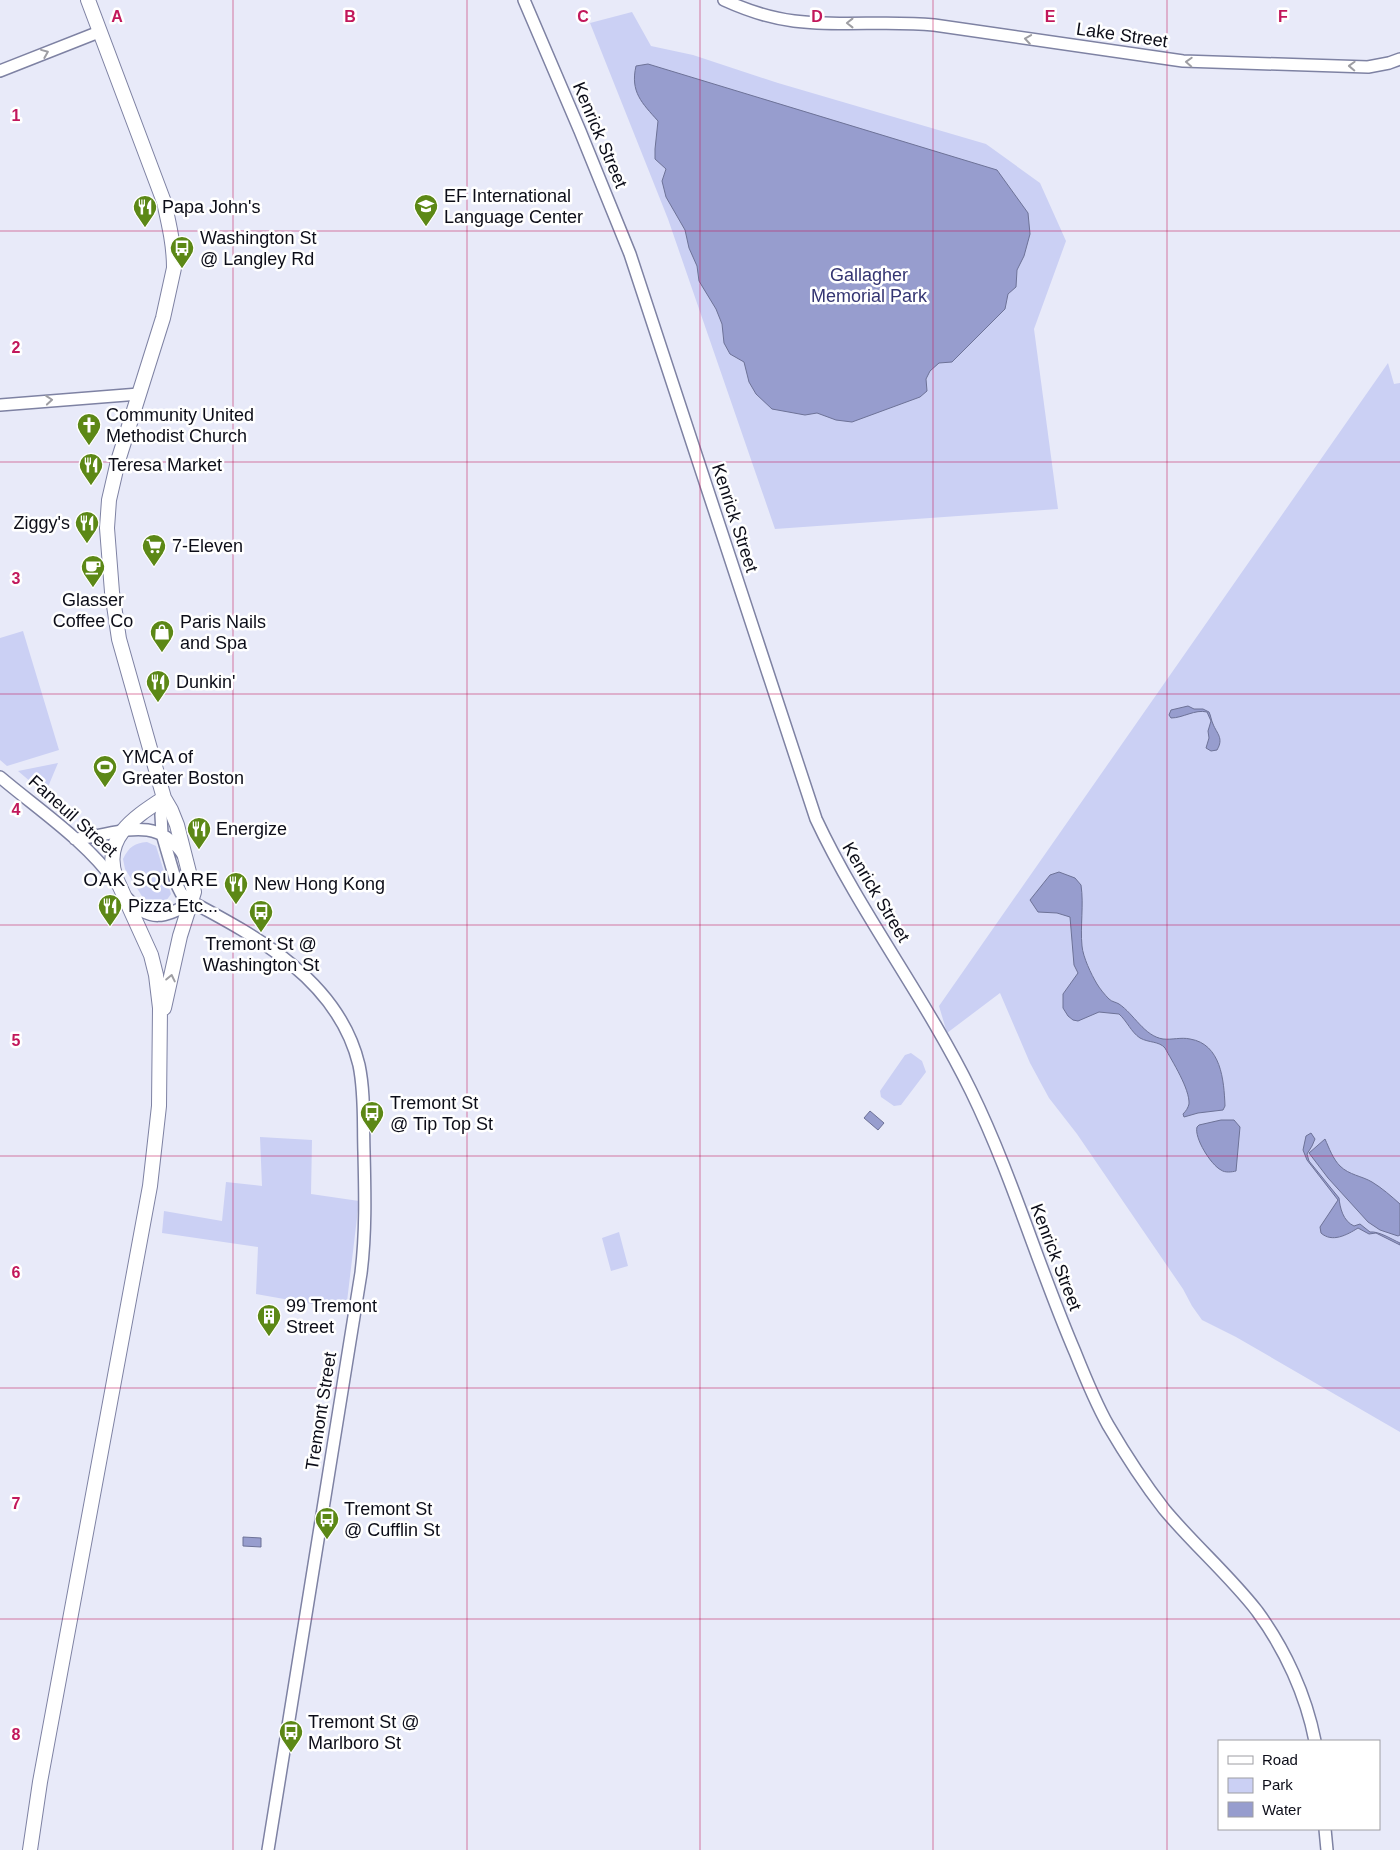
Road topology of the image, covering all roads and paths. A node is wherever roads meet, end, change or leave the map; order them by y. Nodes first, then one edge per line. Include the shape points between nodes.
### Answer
1 (88, 0) edge
2 (524, 0) edge
3 (724, 0) edge
4 (99, 32) junction
5 (1400, 59) edge
6 (0, 71) edge
7 (139, 394) junction
8 (0, 405) edge
9 (0, 776) edge
10 (164, 798) junction
11 (123, 830) junction
12 (162, 834) junction
13 (75, 840) junction
14 (187, 862) junction
15 (122, 891) junction
16 (192, 902) junction
17 (146, 943) junction
18 (178, 944) junction
19 (161, 1026) junction
20 (1315, 1740) edge
21 (1325, 1830) edge
22 (30, 1850) edge
23 (268, 1850) edge
24 (1327, 1850) edge

1 - 4 main road
2 - 20 street, Kenrick Street via 630,254 816,819 847,879 936,1025 971,1090 1058,1313 1105,1420 1154,1496 1272,1633 1300,1691
5 -> 3 street, Lake Street via 1368,66 1183,62 934,25 794,21 746,10
6 -> 4 street
4 - 7 main road via 164,202 174,261 163,318
8 -> 7 street
7 - 10 main road via 109,500 108,555 120,643
9 - 13 street, Faneuil Street
10 - 11 main road via 138,815
10 - 12 street
10 - 14 main road via 174,816
11 - 12 street via 151,830
11 - 13 street
11 - 15 main road via 115,844 112,862
12 - 14 street via 178,847
12 - 16 street via 179,889
13 - 15 street, Faneuil Street via 107,871
14 - 16 main road via 194,888
15 - 16 street via 135,906 149,915 172,912
15 - 17 main road, Faneuil Street
16 - 18 main road
16 - 23 street, Tremont Street via 280,955 315,985 334,1008 349,1036 362,1088 365,1226 362,1273
17 - 18 main road via 159,952 169,952
17 - 19 main road, Faneuil Street via 155,968
19 -> 18 main road
19 - 22 main road via 153,1170
21 - 24 street

